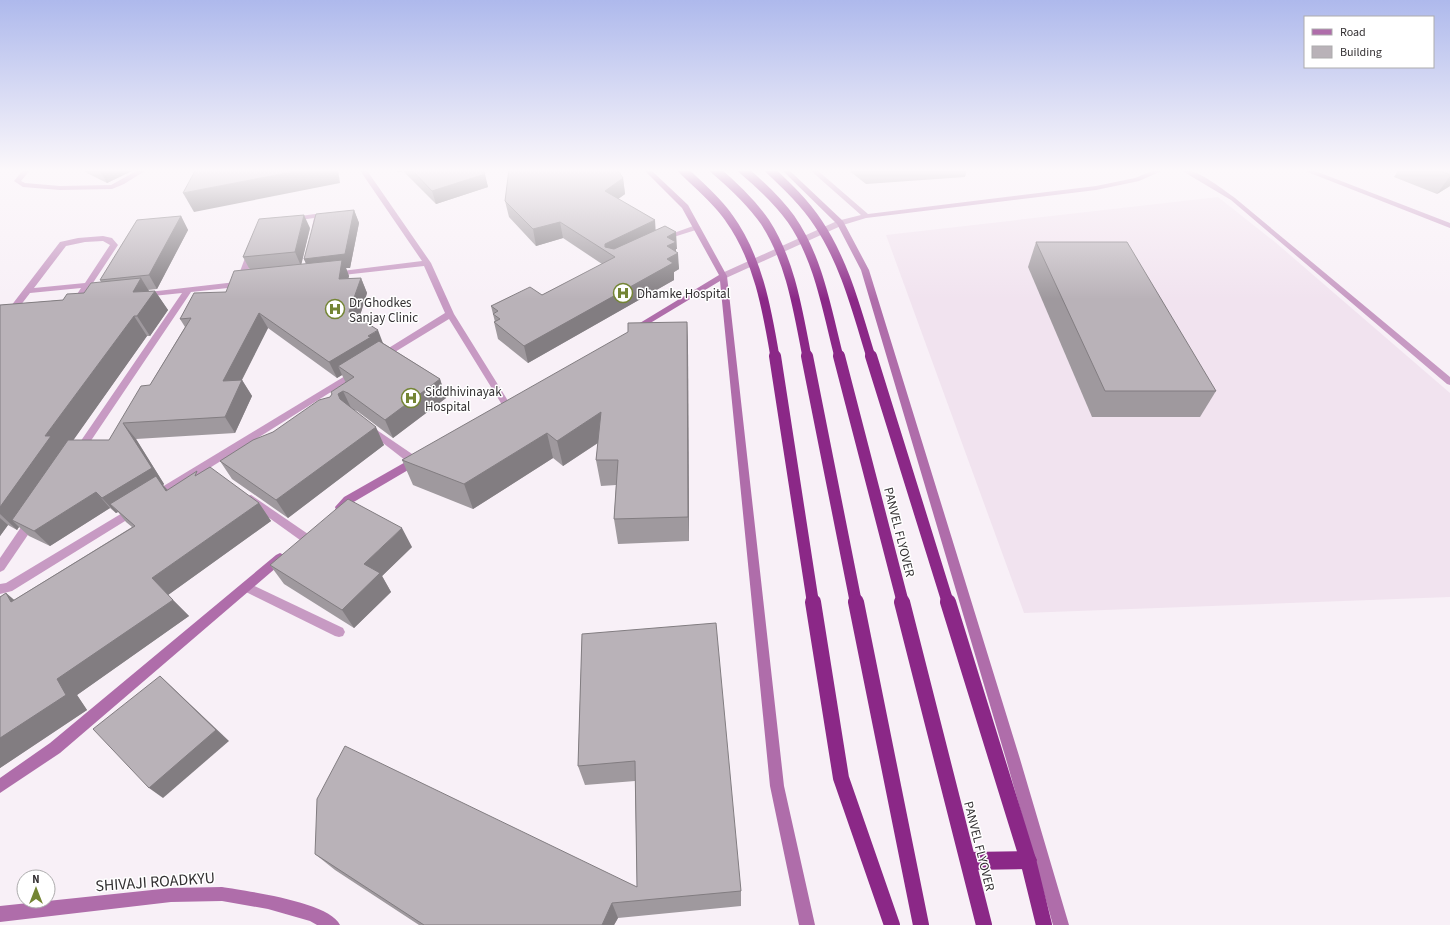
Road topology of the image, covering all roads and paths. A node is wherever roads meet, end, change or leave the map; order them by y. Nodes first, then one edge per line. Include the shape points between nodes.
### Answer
1 (393, 212) edge
2 (688, 212) edge
3 (725, 212) edge
4 (758, 212) edge
5 (785, 212) edge
6 (809, 212) edge
7 (829, 212) edge
8 (862, 212) edge
9 (897, 212) edge
10 (1249, 212) edge
11 (1414, 212) edge
12 (866, 216) junction
13 (287, 219) edge
14 (840, 223) junction
15 (1450, 226) edge
16 (696, 227) junction
17 (315, 232) edge
18 (659, 240) edge
19 (254, 246) edge
20 (427, 263) junction
21 (327, 274) edge
22 (723, 276) junction
23 (253, 283) edge
24 (239, 284) junction
25 (87, 285) junction
26 (188, 290) junction
27 (27, 291) junction
28 (136, 296) edge
29 (76, 302) edge
30 (14, 308) edge
31 (450, 314) junction
32 (627, 334) edge
33 (376, 360) edge
34 (363, 368) edge
35 (1450, 382) edge
36 (314, 398) junction
37 (304, 404) junction
38 (324, 404) edge
39 (507, 406) edge
40 (313, 410) edge
41 (294, 411) junction
42 (304, 417) edge
43 (282, 418) junction
44 (359, 419) edge
45 (292, 424) edge
46 (263, 430) junction
47 (273, 436) edge
48 (245, 441) junction
49 (256, 448) edge
50 (427, 453) edge
51 (72, 461) edge
52 (414, 461) junction
53 (240, 491) edge
54 (36, 514) edge
55 (332, 514) edge
56 (304, 538) edge
57 (287, 552) edge
58 (0, 567) edge
59 (246, 586) junction
60 (0, 588) edge
61 (339, 632) dead end
62 (0, 786) edge
63 (1028, 860) junction
64 (969, 861) junction
65 (0, 914) edge
66 (332, 925) edge
67 (807, 925) edge
68 (892, 925) edge
69 (921, 925) edge
70 (984, 925) edge
71 (1044, 925) edge
72 (1061, 925) edge

1 - 20 street
2 - 16 street
3 - 68 highway, bridge via 742,236 760,282 769,322 841,778
4 - 69 highway, bridge via 771,232 780,253 798,313
5 - 64 highway, PANVEL FLYOVER, bridge via 797,228 819,278
6 - 63 highway, bridge via 820,225 844,276 862,326
7 - 14 street
8 - 12 street
9 - 12 street
10 - 35 street
11 - 15 street
12 - 14 street
13 - 17 street via 315,216 318,218
14 - 22 street
14 - 72 street via 865,270
16 - 18 street
16 - 22 street
19 - 24 street via 247,274
20 - 21 street
20 - 31 street
22 - 32 street
22 - 67 street via 777,786
23 - 24 street
24 - 26 street
25 - 27 street
25 - 27 street via 114,245 106,239 71,241 63,244
25 - 29 street
26 - 28 street
26 - 51 street
27 - 30 street
31 - 33 street
31 - 39 street
34 - 36 street
36 - 37 street
36 - 38 street
37 - 40 street
37 - 41 street
41 - 42 street
41 - 43 street
43 - 45 street
43 - 46 street
44 - 52 street
46 - 47 street
46 - 48 street
48 - 49 street
48 - 60 street via 8,588
50 - 52 street
52 - 55 street via 348,500
53 - 56 street
54 - 58 street
57 - 59 street
59 - 61 street
59 - 62 street via 55,748
63 - 64 highway
63 - 71 highway, bridge
64 - 70 highway, PANVEL FLYOVER, bridge
65 - 66 street, SHIVAJI ROADKYU via 171,895 222,894 282,905 313,914

